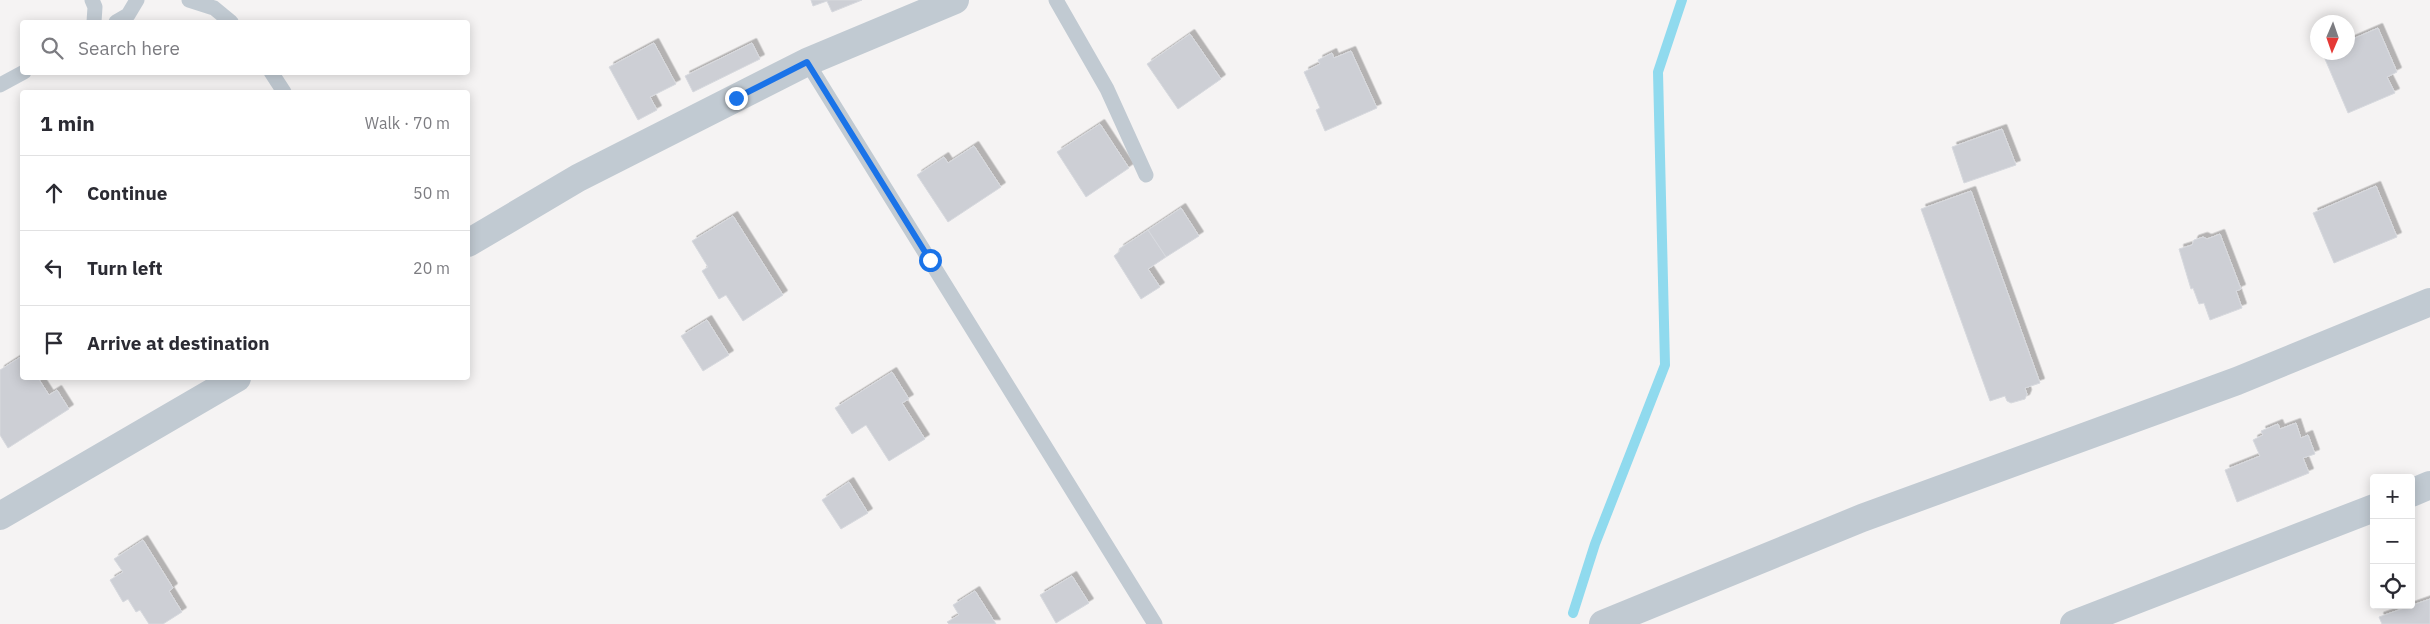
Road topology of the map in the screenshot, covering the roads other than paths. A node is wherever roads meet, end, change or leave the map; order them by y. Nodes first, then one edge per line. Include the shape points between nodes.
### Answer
1 (92, 0) edge
2 (137, 0) edge
3 (190, 0) edge
4 (956, 0) edge
5 (1056, 0) edge
6 (94, 20) edge
7 (120, 20) edge
8 (229, 20) edge
9 (807, 62) junction
10 (20, 74) edge
11 (273, 75) edge
12 (0, 85) edge
13 (283, 90) edge
14 (1146, 175) dead end
15 (470, 242) edge
16 (2430, 302) edge
17 (234, 380) edge
18 (2430, 485) edge
19 (2415, 491) edge
20 (2370, 510) edge
21 (0, 516) edge
22 (1155, 624) edge
23 (1603, 624) edge
24 (2074, 624) edge

1 - 6 lane via 96,8
2 - 7 lane via 128,16
3 - 8 lane via 214,8
4 - 9 street
5 - 14 lane via 1107,89
9 - 15 street via 578,178
9 - 22 lane
10 - 12 lane
11 - 13 lane
16 - 23 street via 2237,381 1862,518
17 - 21 street
18 - 19 street
20 - 24 street

